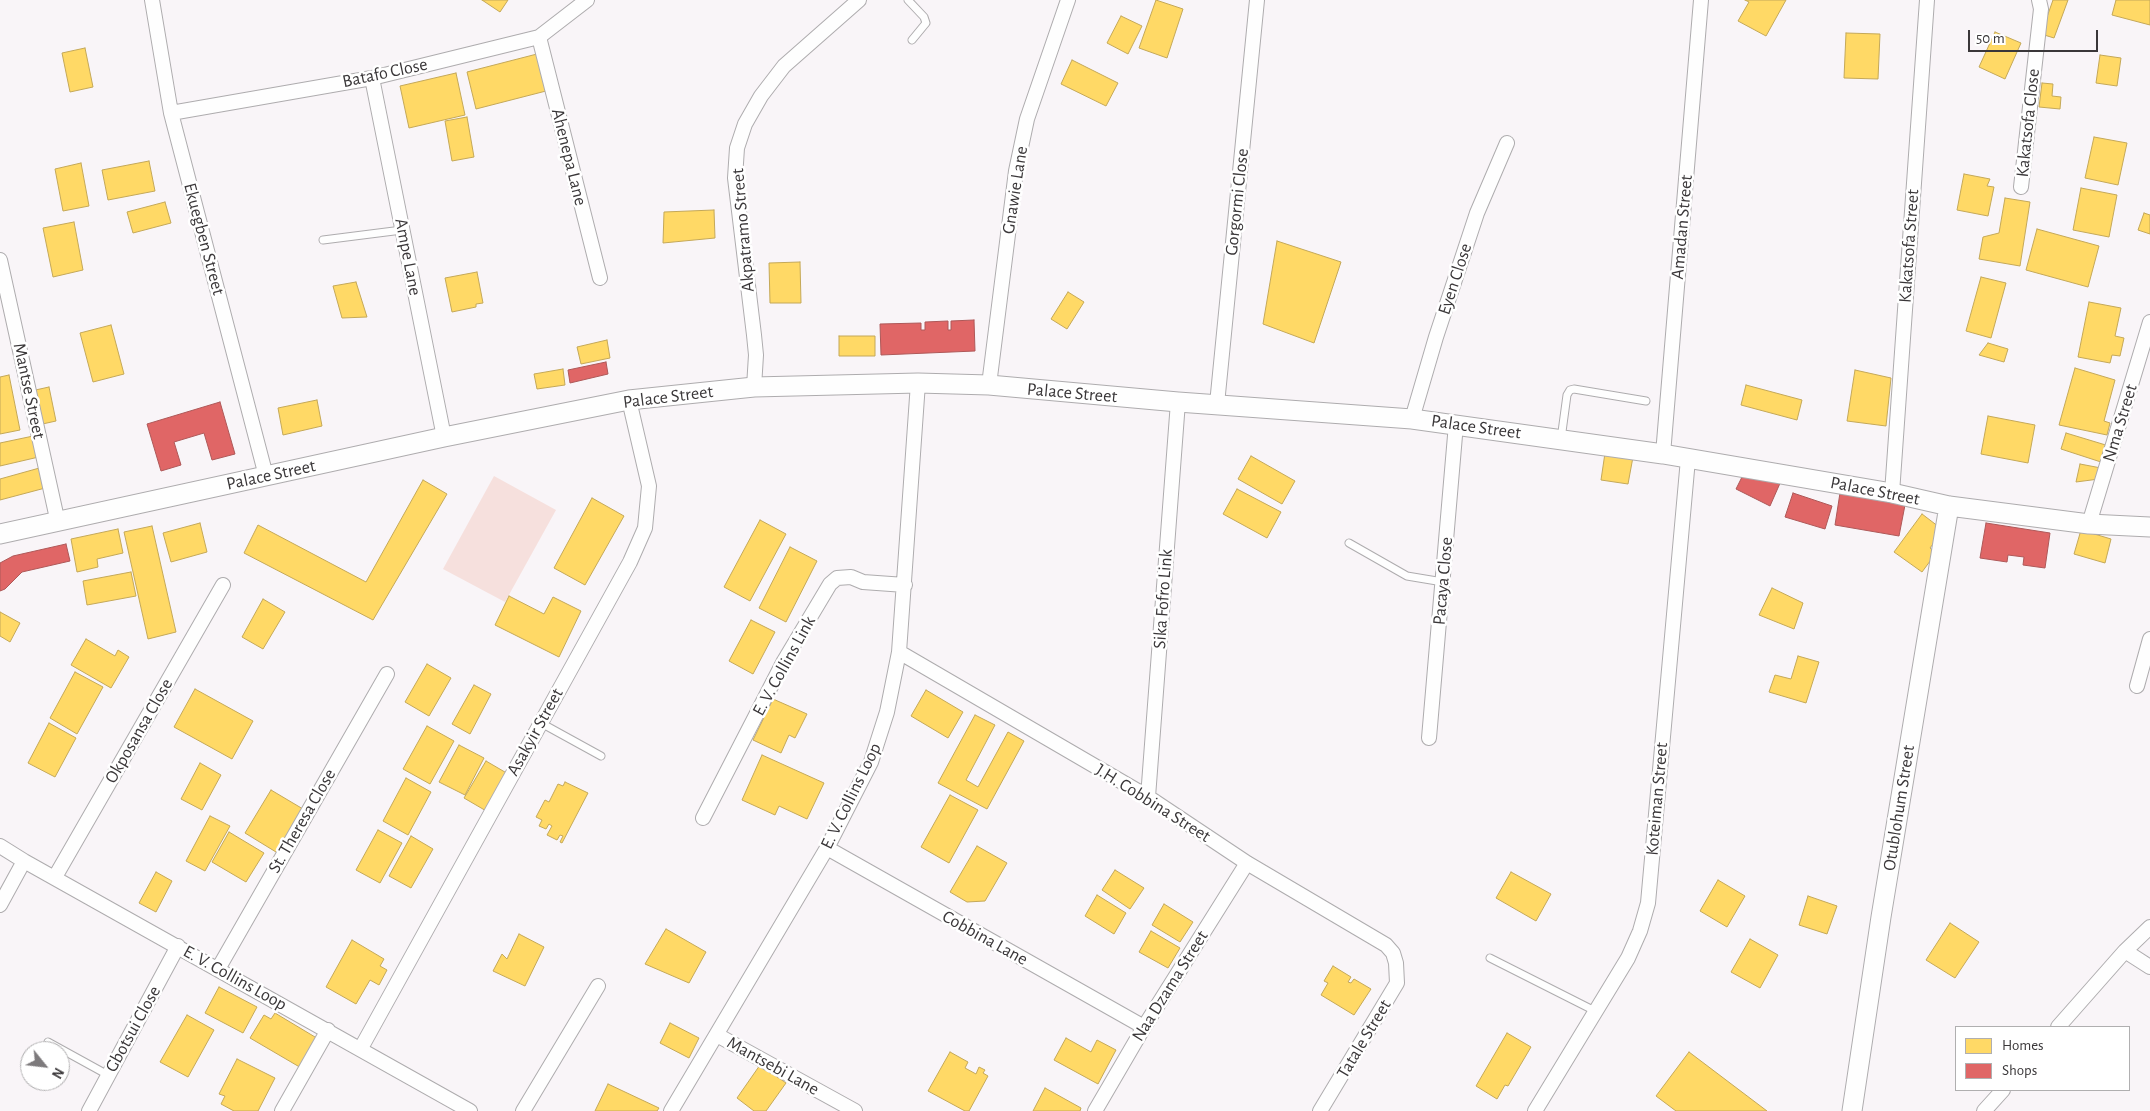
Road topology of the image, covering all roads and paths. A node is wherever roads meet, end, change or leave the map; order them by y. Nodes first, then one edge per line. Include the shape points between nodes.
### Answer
1 (152, 0) edge
2 (587, 0) edge
3 (859, 0) edge
4 (908, 0) edge
5 (1068, 0) edge
6 (1257, 0) edge
7 (1701, 0) edge
8 (1927, 0) edge
9 (2039, 0) edge
10 (539, 37) junction
11 (912, 40) dead end
12 (372, 78) junction
13 (171, 113) junction
14 (1507, 142) dead end
15 (2021, 187) dead end
16 (402, 230) junction
17 (323, 240) dead end
18 (0, 260) edge
19 (600, 278) dead end
20 (2150, 322) edge
21 (918, 383) junction
22 (989, 385) junction
23 (754, 387) junction
24 (629, 400) junction
25 (1646, 401) dead end
26 (1178, 402) junction
27 (1217, 404) junction
28 (1412, 419) junction
29 (1456, 424) junction
30 (444, 437) junction
31 (1561, 439) junction
32 (1663, 454) junction
33 (1688, 459) junction
34 (266, 476) junction
35 (1892, 493) junction
36 (1949, 506) junction
37 (58, 523) junction
38 (2089, 524) junction
39 (2150, 527) edge
40 (0, 534) edge
41 (1349, 543) dead end
42 (1442, 582) junction
43 (223, 585) dead end
44 (905, 585) junction
45 (2150, 639) edge
46 (899, 652) junction
47 (387, 674) dead end
48 (2136, 686) dead end
49 (541, 722) junction
50 (1429, 738) dead end
51 (601, 756) dead end
52 (1148, 796) junction
53 (703, 818) dead end
54 (0, 846) edge
55 (827, 848) junction
56 (24, 861) junction
57 (1247, 863) junction
58 (55, 877) junction
59 (0, 905) edge
60 (2150, 927) edge
61 (178, 946) junction
62 (2125, 951) junction
63 (1490, 958) dead end
64 (1396, 963) joint
65 (2150, 966) edge
66 (218, 969) junction
67 (598, 986) dead end
68 (1595, 1011) junction
69 (2059, 1026) edge
70 (1144, 1027) junction
71 (328, 1030) junction
72 (717, 1035) junction
73 (360, 1048) junction
74 (70, 1054) edge
75 (108, 1075) junction
76 (2002, 1091) edge
77 (89, 1111) edge
78 (282, 1111) edge
79 (470, 1111) edge
80 (523, 1111) edge
81 (671, 1111) edge
82 (855, 1111) edge
83 (1095, 1111) edge
84 (1320, 1111) edge
85 (1534, 1111) edge
86 (1852, 1111) edge
87 (1984, 1111) edge

1 - 13 street, Ekuegben Street
2 - 10 street, Batafo Close
3 - 23 street, Akpatramo Street via 784,66 745,124 738,148 735,178 754,335
4 - 11 lane via 926,23
5 - 22 street, Gnawie Lane via 1027,119 1016,170
6 - 27 street, Gorgormi Close
7 - 32 street, Amadan Street
8 - 35 street, Kakatsofa Street
9 - 15 street, Kakatsofa Close via 2041,9
10 - 12 street, Batafo Close
10 - 19 street, Ahenepa Lane
12 - 13 street, Batafo Close
12 - 16 street, Ampe Lane
13 - 34 street, Ekuegben Street
14 - 28 street, Eyen Close via 1477,213
16 - 17 lane
16 - 30 street, Ampe Lane
18 - 37 street, Mantse Street
20 - 38 street, Nma Street
21 - 22 street, Palace Street
21 - 23 street, Palace Street
21 - 44 street, E. V. Collins Loop
22 - 26 street, Palace Street
23 - 24 street, Palace Street
24 - 30 street, Palace Street
24 - 49 street, Asakyir Street via 649,486 645,528 630,562
25 - 31 lane via 1570,390
26 - 27 street, Palace Street
26 - 52 street, Sika Fofro Link
27 - 28 street, Palace Street
28 - 29 street, Palace Street
29 - 31 street, Palace Street
29 - 42 street, Pacaya Close
30 - 34 street, Palace Street
31 - 32 street, Palace Street
32 - 33 street, Palace Street
33 - 35 street, Palace Street
33 - 68 street, Koteiman Street via 1648,903 1628,958
34 - 37 street, Palace Street
35 - 36 street, Palace Street
36 - 38 street, Palace Street
36 - 86 street, Otublohum Street
37 - 40 street, Palace Street
38 - 39 street, Palace Street
41 - 42 lane via 1407,576
42 - 50 street, Pacaya Close
43 - 58 street, Okposansa Close
44 - 46 street, E. V. Collins Loop
44 - 53 street, E. V. Collins Link via 863,582 851,577 837,578 830,584 784,661
45 - 48 street
46 - 52 street, J.H. Cobbina Street
46 - 55 street, E. V. Collins Loop via 887,712 872,762
47 - 66 street, St. Theresa Close
49 - 51 lane
49 - 73 street, Asakyir Street
52 - 57 street, J.H. Cobbina Street
54 - 56 street, E. V. Collins Loop
55 - 70 street, Cobbina Lane
55 - 72 street, E. V. Collins Loop
56 - 58 street, E. V. Collins Loop
56 - 59 street
57 - 64 street, J.H. Cobbina Street via 1386,945
57 - 70 street, Naa Dzama Street
58 - 61 street, E. V. Collins Loop
60 - 62 street
61 - 66 street, E. V. Collins Loop
61 - 75 street, Gbotsui Close
62 - 65 street
62 - 69 street
63 - 68 lane
64 - 84 street, Tatale Street via 1397,983
66 - 71 street, E. V. Collins Loop
67 - 80 street
68 - 85 street, Koteiman Street
70 - 83 street, Naa Dzama Street
71 - 73 street, E. V. Collins Loop
71 - 78 street
72 - 81 street, E. V. Collins Loop
72 - 82 street, Mantsebi Lane
73 - 79 street, E. V. Collins Loop
74 - 75 lane
75 - 77 street, Gbotsui Close
76 - 87 street

